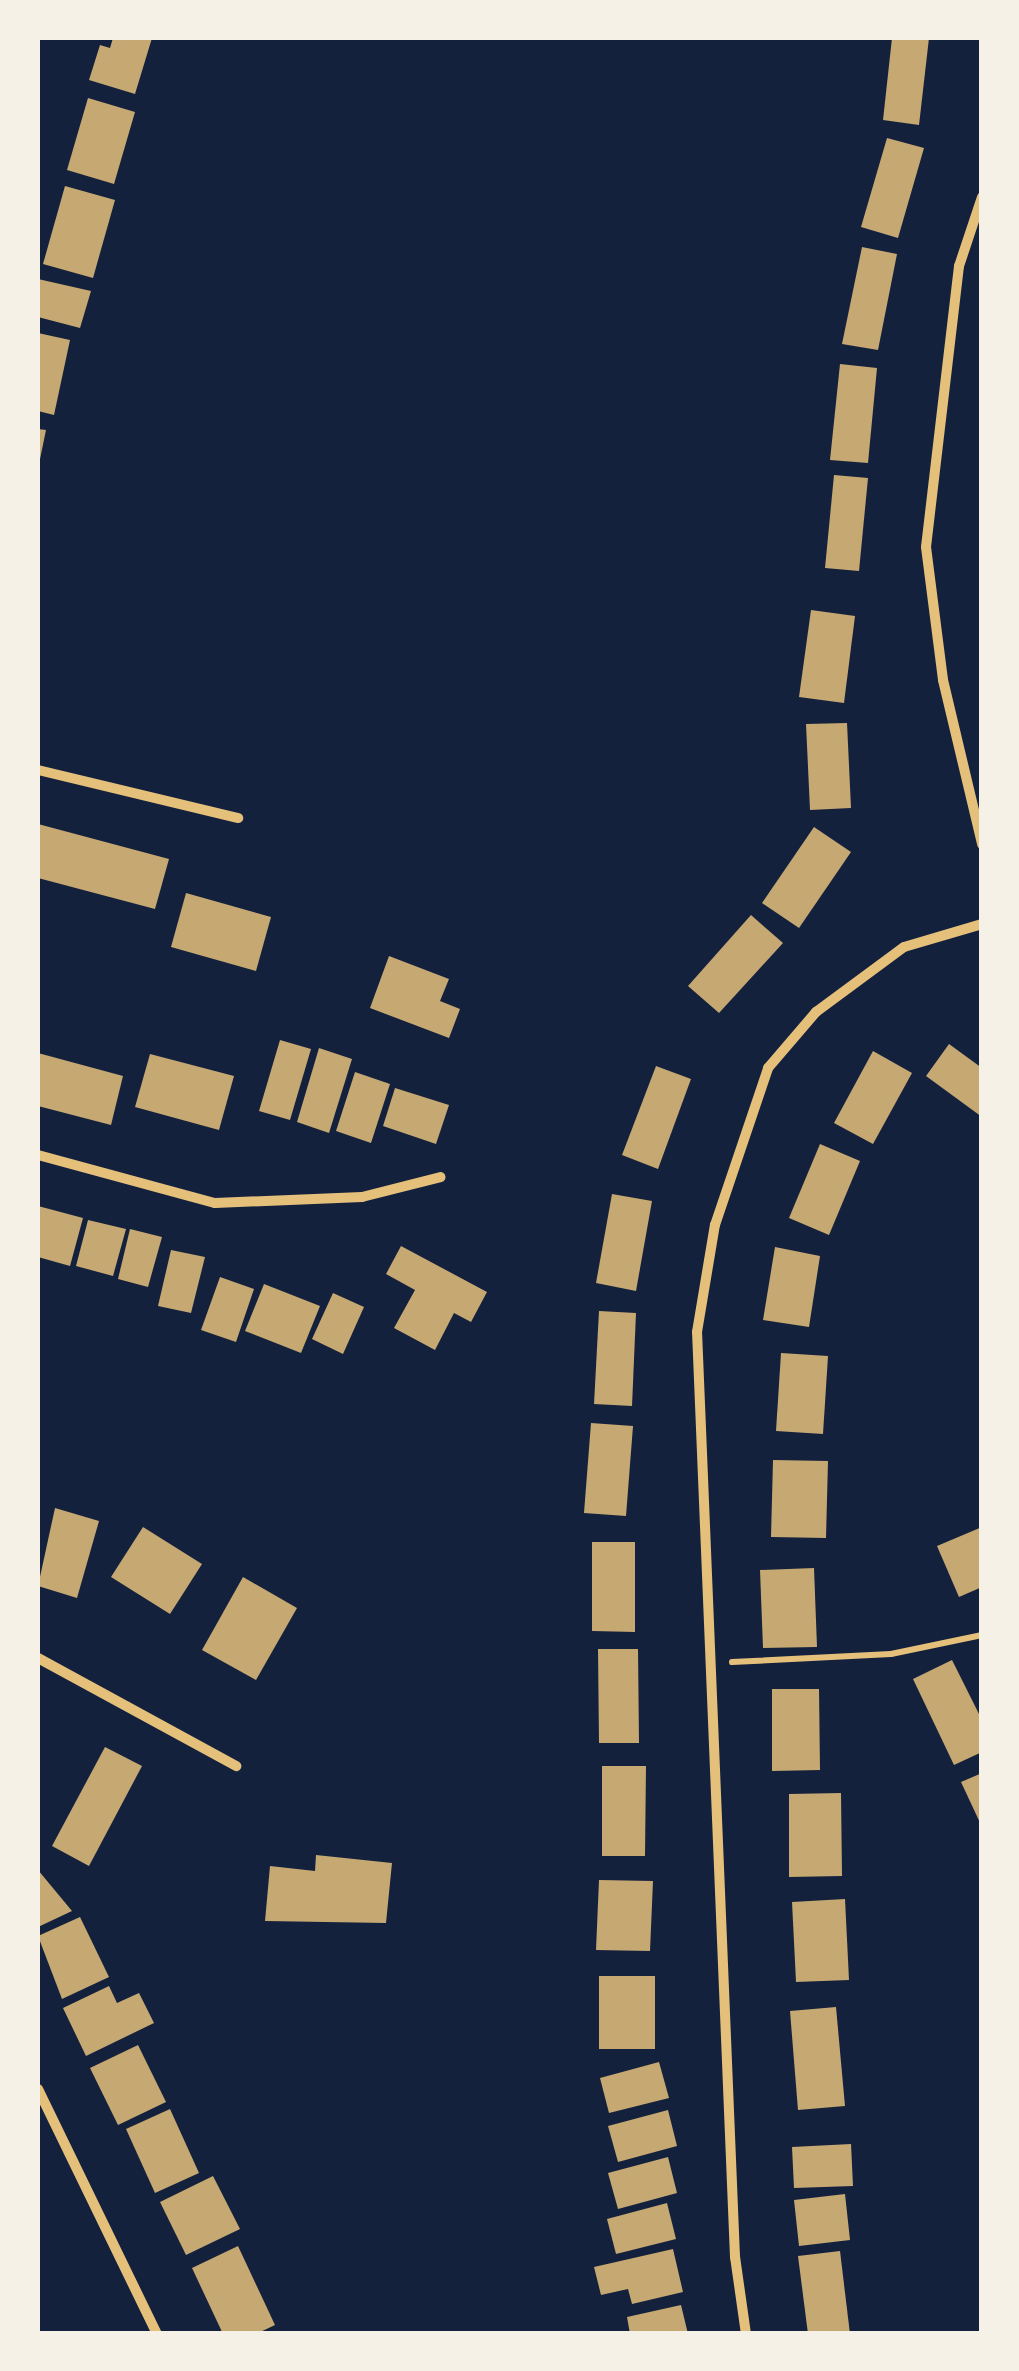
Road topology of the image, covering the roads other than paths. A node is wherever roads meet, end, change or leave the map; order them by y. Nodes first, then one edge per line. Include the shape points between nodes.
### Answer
1 (982, 196) edge
2 (38, 770) edge
3 (238, 818) dead end
4 (982, 844) edge
5 (982, 924) edge
6 (38, 1155) edge
7 (441, 1176) dead end
8 (38, 1658) edge
9 (236, 1766) dead end
10 (38, 2089) edge
11 (157, 2334) edge
12 (746, 2334) edge

1 - 4 street via 959,266 926,547 944,680
2 - 3 street
5 - 12 street via 904,947 816,1012 768,1068 743,1124 696,1332 735,2257
6 - 7 street via 215,1204 362,1196
8 - 9 street
10 - 11 street

